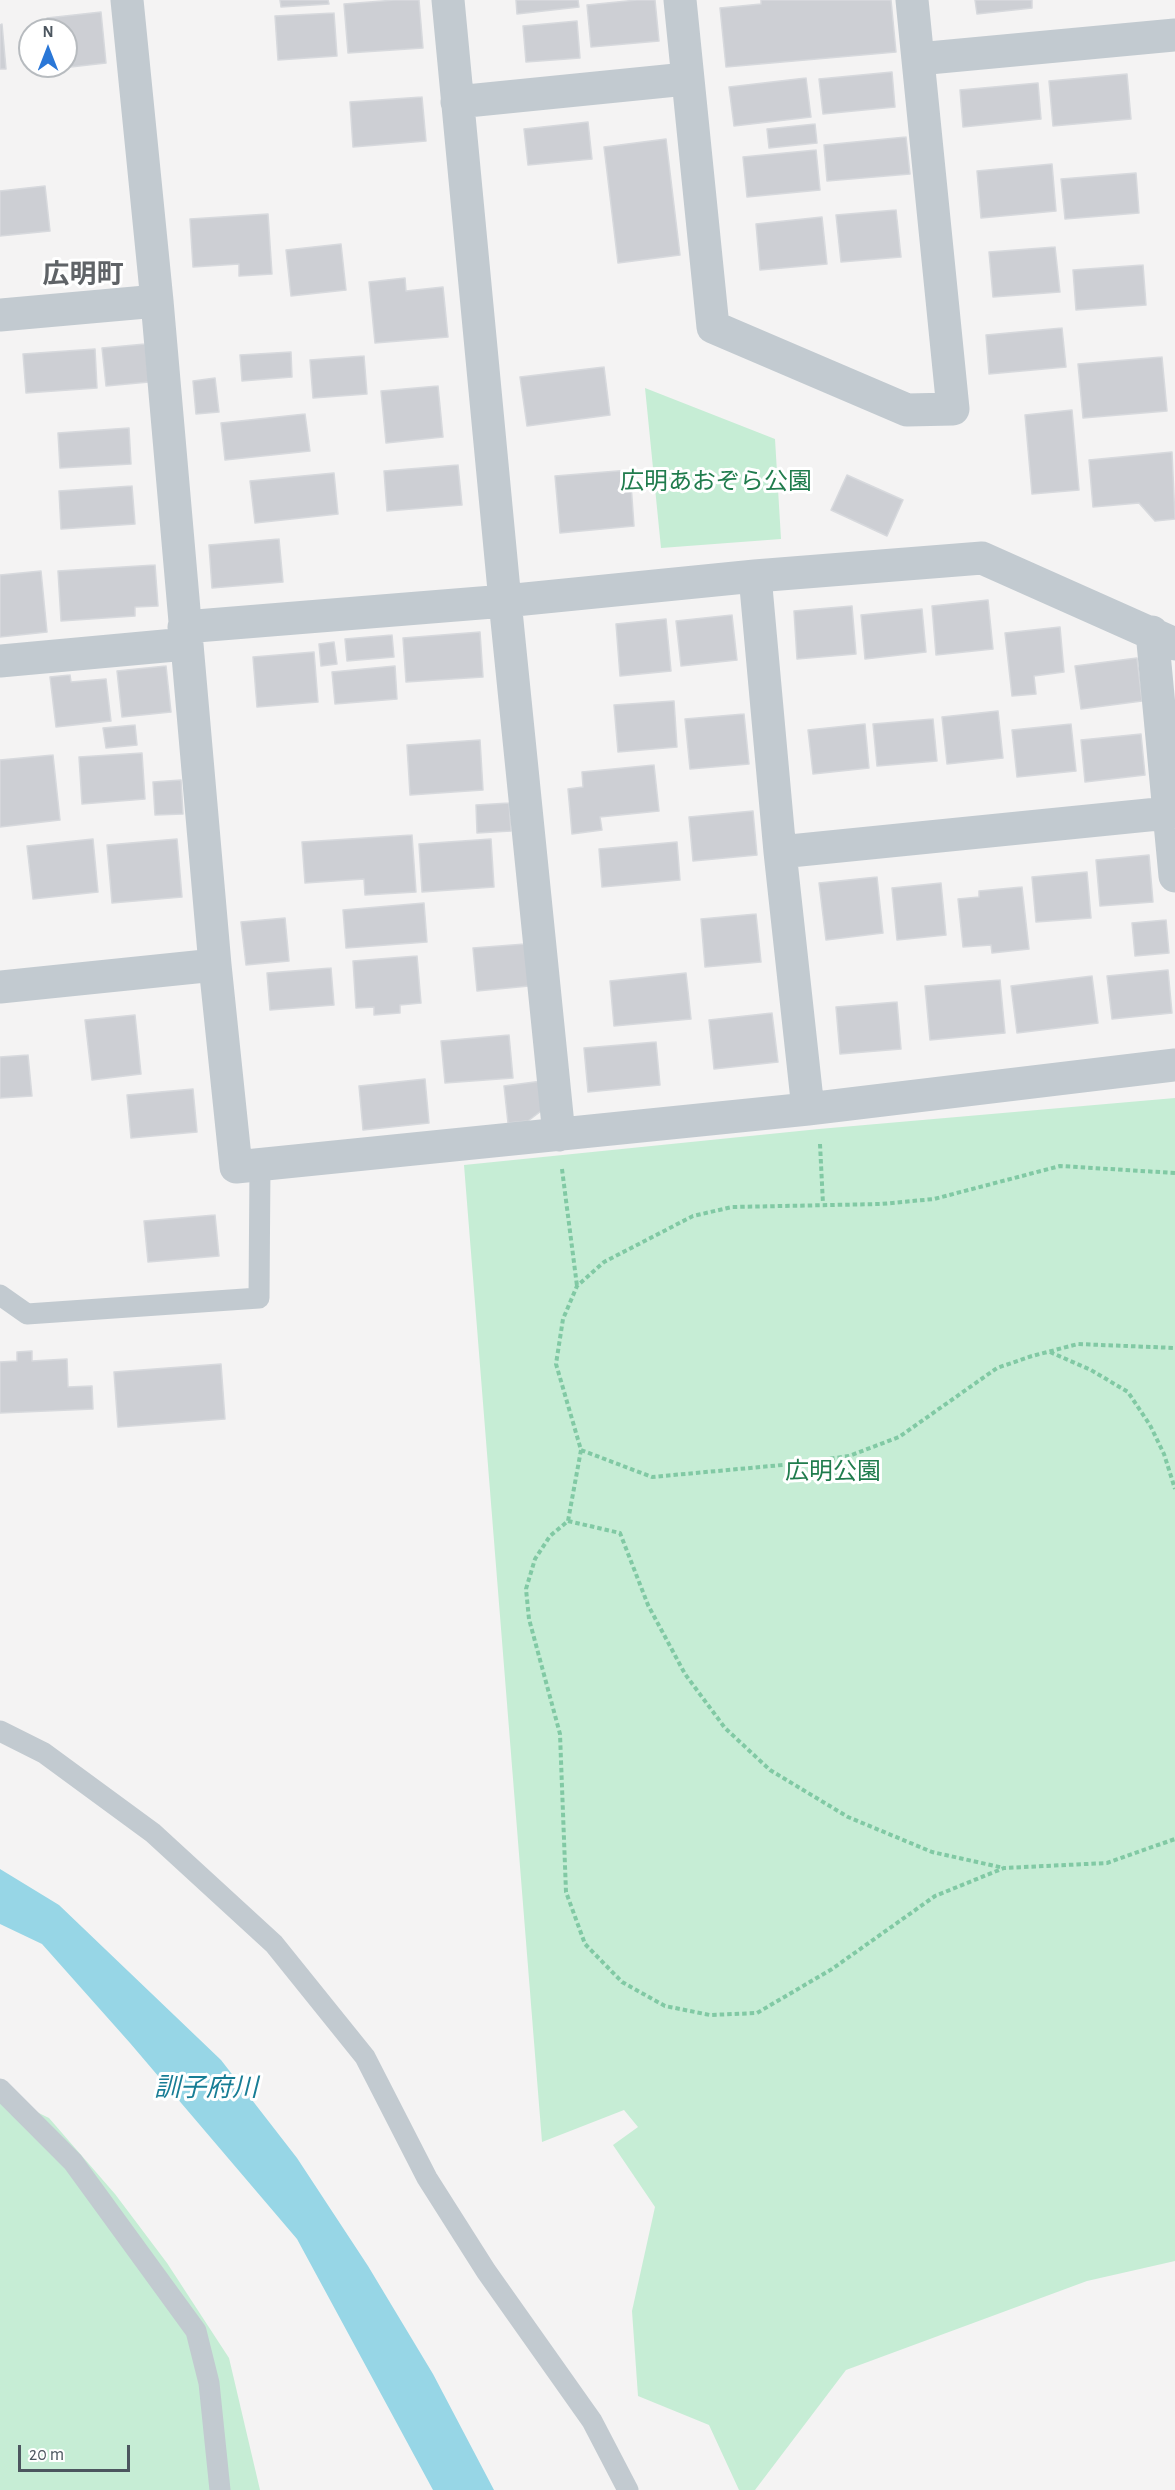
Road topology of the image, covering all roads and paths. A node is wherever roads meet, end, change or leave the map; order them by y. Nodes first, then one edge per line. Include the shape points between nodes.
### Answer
1 (127, 0) edge
2 (448, 0) edge
3 (680, 0) edge
4 (912, 0) edge
5 (1175, 36) edge
6 (918, 59) junction
7 (686, 79) junction
8 (458, 102) junction
9 (157, 301) junction
10 (0, 315) edge
11 (755, 576) junction
12 (505, 601) junction
13 (185, 636) junction
14 (1163, 638) edge
15 (0, 661) edge
16 (1168, 813) junction
17 (780, 852) junction
18 (1175, 876) edge
19 (214, 965) junction
20 (0, 987) edge
21 (1175, 1065) edge
22 (808, 1109) junction
23 (559, 1135) junction
24 (260, 1165) junction
25 (1175, 1173) edge
26 (823, 1204) junction
27 (577, 1286) junction
28 (0, 1295) edge
29 (1175, 1348) edge
30 (1049, 1352) junction
31 (581, 1450) junction
32 (1175, 1489) edge
33 (568, 1521) junction
34 (0, 1731) edge
35 (1175, 1839) edge
36 (1004, 1868) junction
37 (0, 2088) edge
38 (220, 2490) edge
39 (628, 2490) edge

1 - 9 street
2 - 8 street
3 - 7 street
4 - 6 street
5 - 6 street
6 - 7 street via 953,409 907,410 713,327
7 - 8 street
8 - 12 street
9 - 10 street
9 - 13 street
11 - 12 street
11 - 14 street via 982,558
11 - 17 street
12 - 13 street
12 - 23 street
13 - 15 street
13 - 19 street
14 - 16 street
16 - 17 street
16 - 18 street
17 - 22 street
19 - 20 street
19 - 24 street via 236,1167
21 - 22 street
22 - 23 street
22 - 26 path via 819,1130
23 - 24 street
23 - 27 path
24 - 28 lane via 259,1298 27,1314
25 - 26 path via 1060,1166 934,1199
26 - 27 path via 732,1207 693,1216 604,1262
27 - 31 path via 563,1319 556,1364
29 - 30 path via 1078,1344
30 - 31 path via 997,1368 899,1437 849,1456 652,1477
30 - 32 path via 1128,1392 1150,1425
31 - 33 path
33 - 36 path via 620,1533 648,1605 685,1674 725,1728 770,1770 848,1817 932,1852
33 - 36 path via 550,1536 535,1559 526,1589 529,1619 560,1734 567,1892 585,1944 622,1982 665,2006 710,2015 757,2013 832,1968 935,1896
34 - 39 lane via 44,1753 153,1833 274,1944 365,2056 427,2178 486,2271 592,2421
35 - 36 path via 1107,1863
37 - 38 lane via 73,2162 196,2331 209,2383

